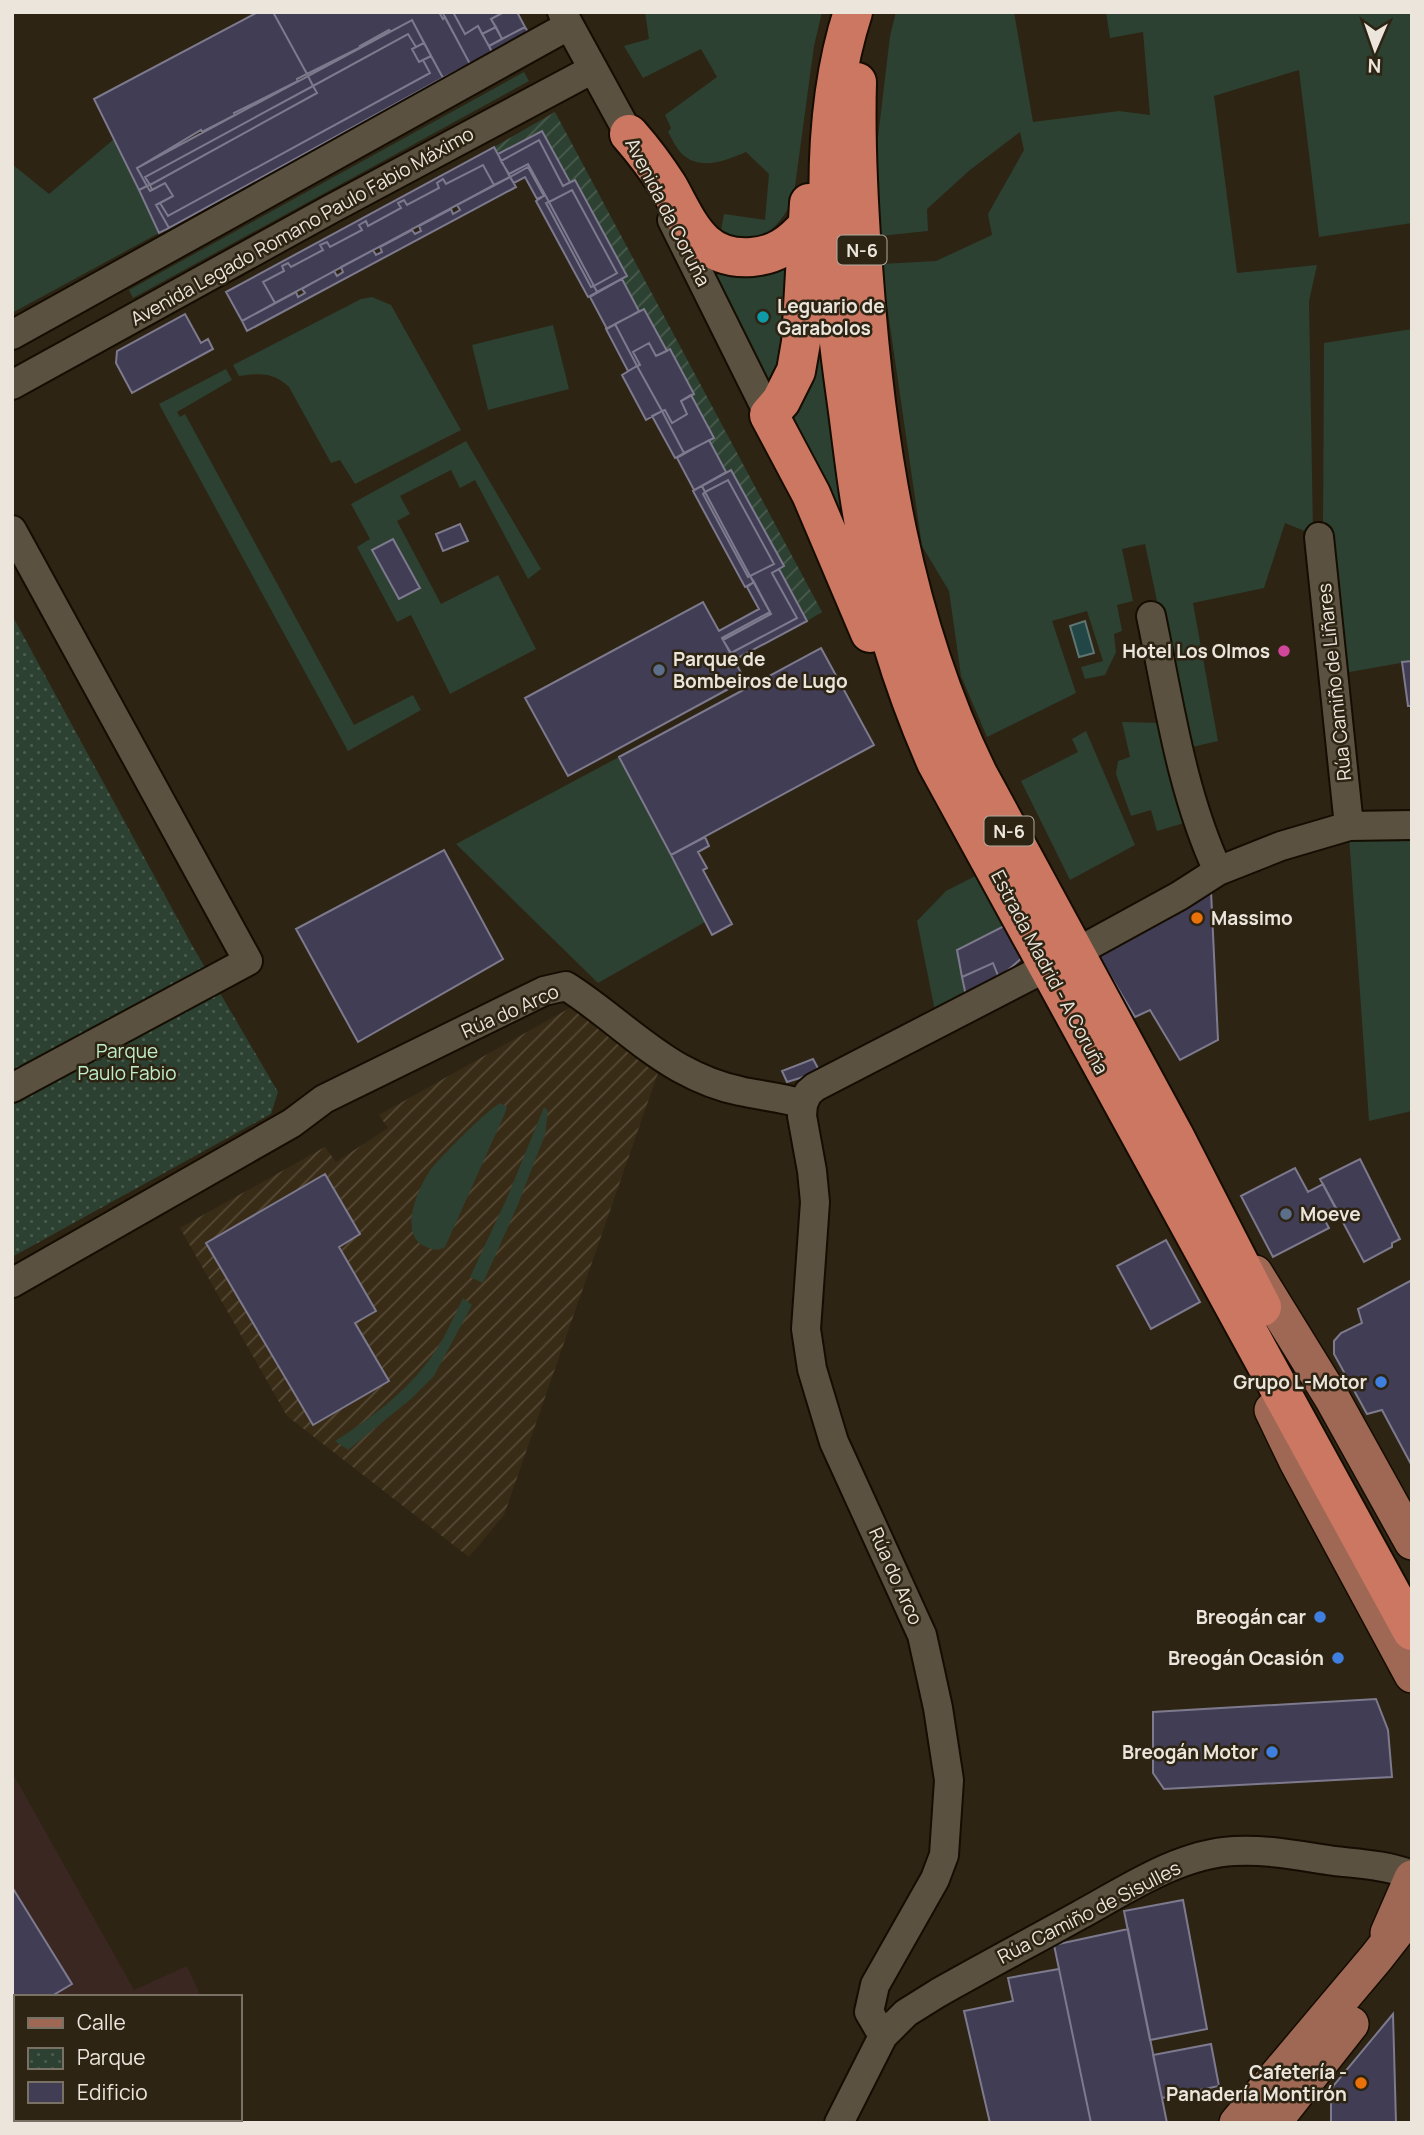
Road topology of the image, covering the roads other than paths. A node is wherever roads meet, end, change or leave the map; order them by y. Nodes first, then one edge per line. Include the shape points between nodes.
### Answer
1 (853, 12) edge
2 (862, 12) edge
3 (565, 19) edge
4 (593, 69) junction
5 (831, 117) junction
6 (629, 134) junction
7 (807, 226) junction
8 (12, 335) edge
9 (12, 385) edge
10 (769, 415) junction
11 (12, 530) edge
12 (1319, 537) dead end
13 (1151, 616) dead end
14 (921, 727) junction
15 (1412, 824) edge
16 (1349, 826) junction
17 (1218, 871) junction
18 (1061, 960) junction
19 (12, 1088) edge
20 (803, 1104) junction
21 (1167, 1154) junction
22 (12, 1283) edge
23 (1412, 1542) edge
24 (1412, 1590) edge
25 (1412, 1631) edge
26 (1412, 1675) edge
27 (1412, 1877) edge
28 (1412, 1912) edge
29 (1412, 1947) edge
30 (1376, 1958) junction
31 (883, 2036) junction
32 (839, 2123) edge
33 (1237, 2123) edge
34 (1273, 2123) edge

1 - 5 highway, Estrada Madrid - A Coruña / N-6
2 - 18 highway, Estrada Madrid - A Coruña / N-6 via 859,201 867,327 889,487 909,581 961,740
3 - 4 street, Avenida da Coruña
3 - 8 street
4 - 6 street, Avenida da Coruña
4 - 9 street, Avenida Legado Romano Paulo Fabio Máximo
5 - 7 highway via 819,138 813,164
5 - 14 highway, Estrada Madrid - A Coruña / N-6 via 829,184 836,321 860,501 881,602
6 - 7 highway via 648,156 688,224 715,252 739,258 762,256 782,249
6 - 10 street, Avenida da Coruña
7 - 10 highway via 796,371
10 - 14 highway, N-6 via 811,494 882,662
11 - 19 street via 248,961
12 - 16 street, Rúa Camiño de Liñares
13 - 17 street via 1185,783
14 - 18 highway, Estrada Madrid - A Coruña / N-6 via 936,762
15 - 16 street
16 - 17 street
17 - 18 street
18 - 20 street via 816,1087
18 - 21 highway, Estrada Madrid - A Coruña / N-6
20 - 22 street, Rúa do Arco via 736,1091 680,1068 566,986 544,991 324,1099 292,1123
20 - 31 street, Rúa do Arco via 815,1202 806,1329 812,1368 834,1442 922,1636 949,1780 944,1854 935,1880 875,1985 869,2012
21 - 23 main road via 1332,1398
21 - 24 highway, Estrada Madrid - A Coruña / N-6
21 - 25 highway, Estrada Madrid - A Coruña / N-6
21 - 26 main road via 1297,1462
27 - 30 main road
27 - 31 street, Rúa Camiño de Sisulles via 1387,1867 1289,1852 1233,1851 1200,1857 1144,1880 938,1993 906,2013
28 - 30 main road
29 - 34 main road
30 - 33 main road
31 - 32 street, Rúa Camiño de Sisulles

